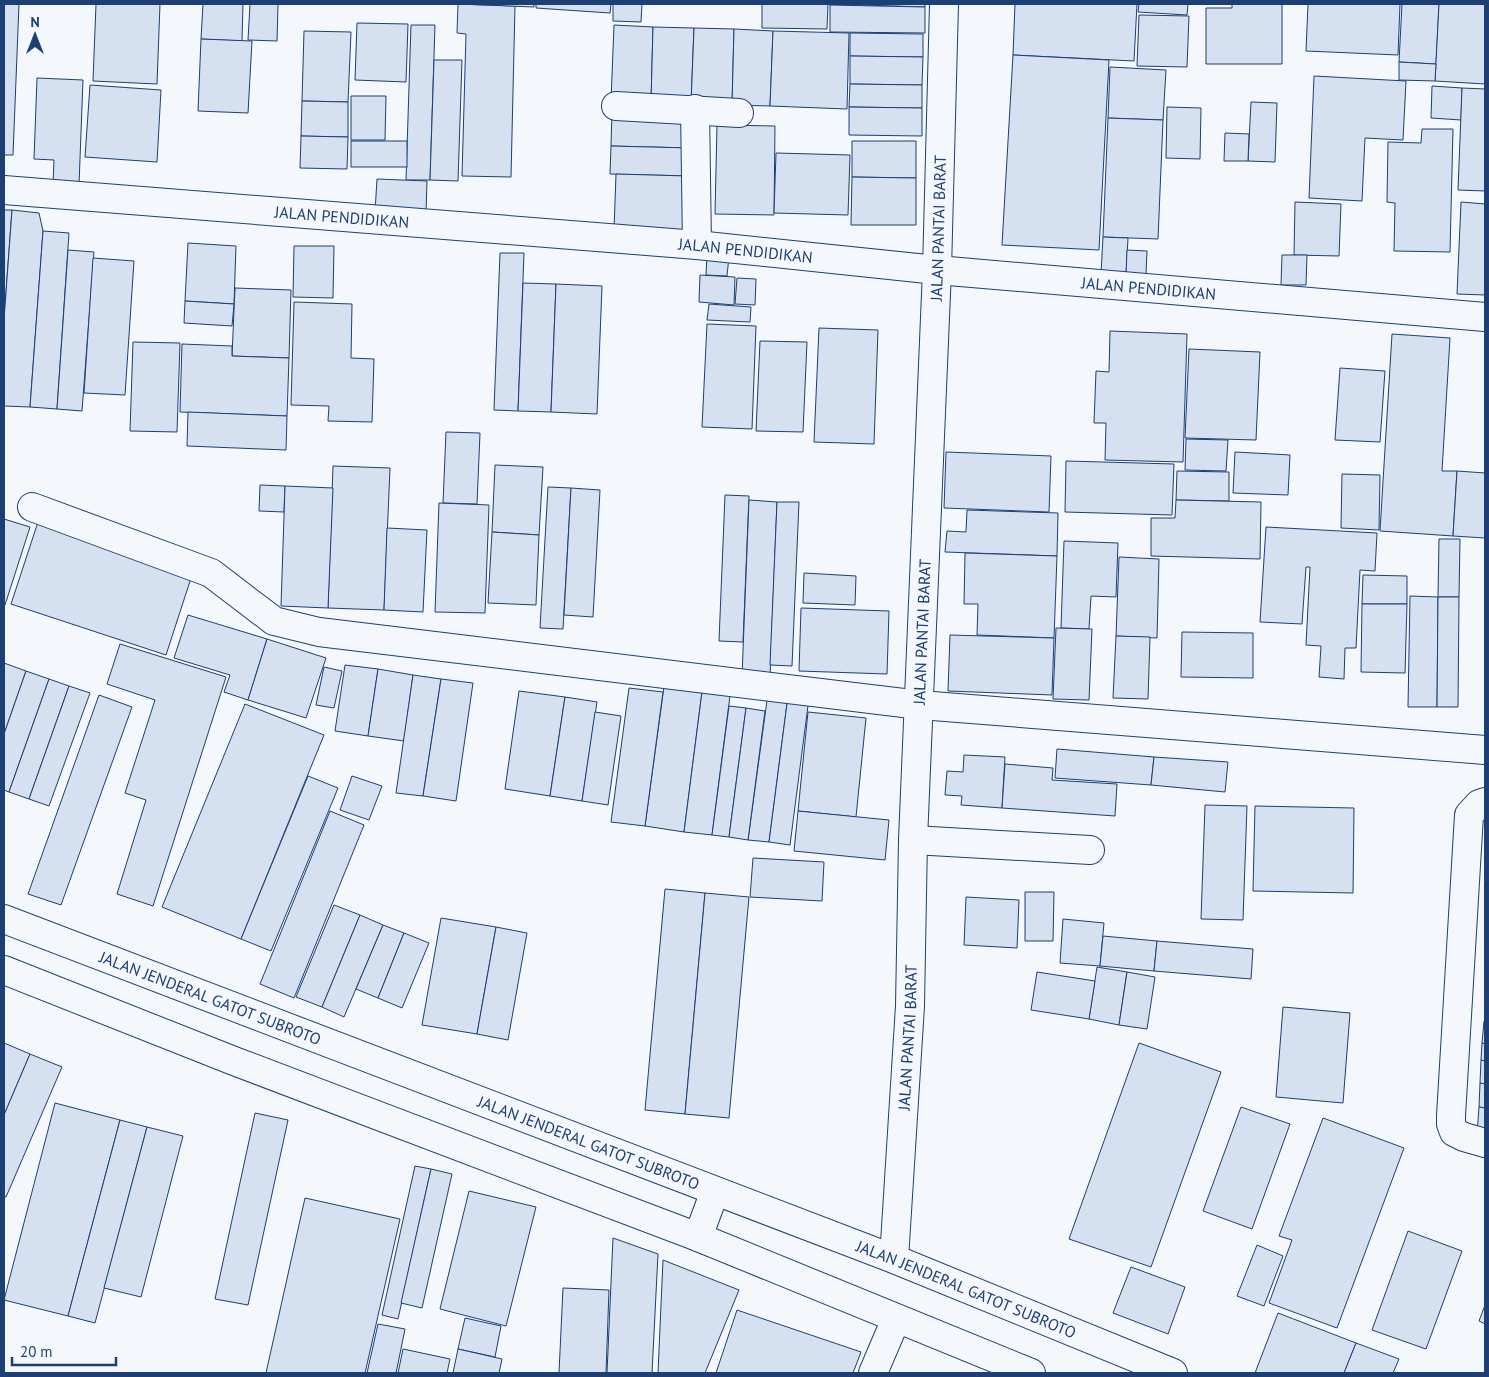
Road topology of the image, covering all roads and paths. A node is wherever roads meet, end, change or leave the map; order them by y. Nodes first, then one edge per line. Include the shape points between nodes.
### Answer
1 (944, 4) edge
2 (616, 106) dead end
3 (695, 109) junction
4 (740, 113) dead end
5 (4, 190) edge
6 (697, 245) junction
7 (937, 270) junction
8 (1485, 317) edge
9 (32, 507) dead end
10 (920, 705) junction
11 (1485, 750) edge
12 (1485, 802) edge
13 (913, 840) junction
14 (1090, 850) dead end
15 (4, 919) edge
16 (4, 970) edge
17 (1485, 1143) edge
18 (715, 1191) junction
19 (698, 1238) junction
20 (894, 1259) junction
21 (896, 1318) junction
22 (873, 1373) edge
23 (1031, 1373) edge
24 (1172, 1373) edge

1 - 7 main road, JALAN PANTAI BARAT
2 - 3 main road
3 - 4 main road
3 - 6 main road
5 - 6 main road, JALAN PENDIDIKAN
6 - 7 main road, JALAN PENDIDIKAN
7 - 8 main road, JALAN PENDIDIKAN
7 - 10 main road, JALAN PANTAI BARAT
9 - 10 main road via 211,574 274,621 319,632
10 - 11 main road
10 - 13 main road, JALAN PANTAI BARAT
12 - 17 main road via 1469,815 1451,1116 1454,1132
13 - 14 main road
13 - 20 main road, JALAN PANTAI BARAT via 910,1006
15 - 18 main road, JALAN JENDERAL GATOT SUBROTO
16 - 19 main road via 243,1065
18 - 19 main road
18 - 20 main road, JALAN JENDERAL GATOT SUBROTO
19 - 21 main road
20 - 24 main road, JALAN JENDERAL GATOT SUBROTO
21 - 22 main road
21 - 23 main road

